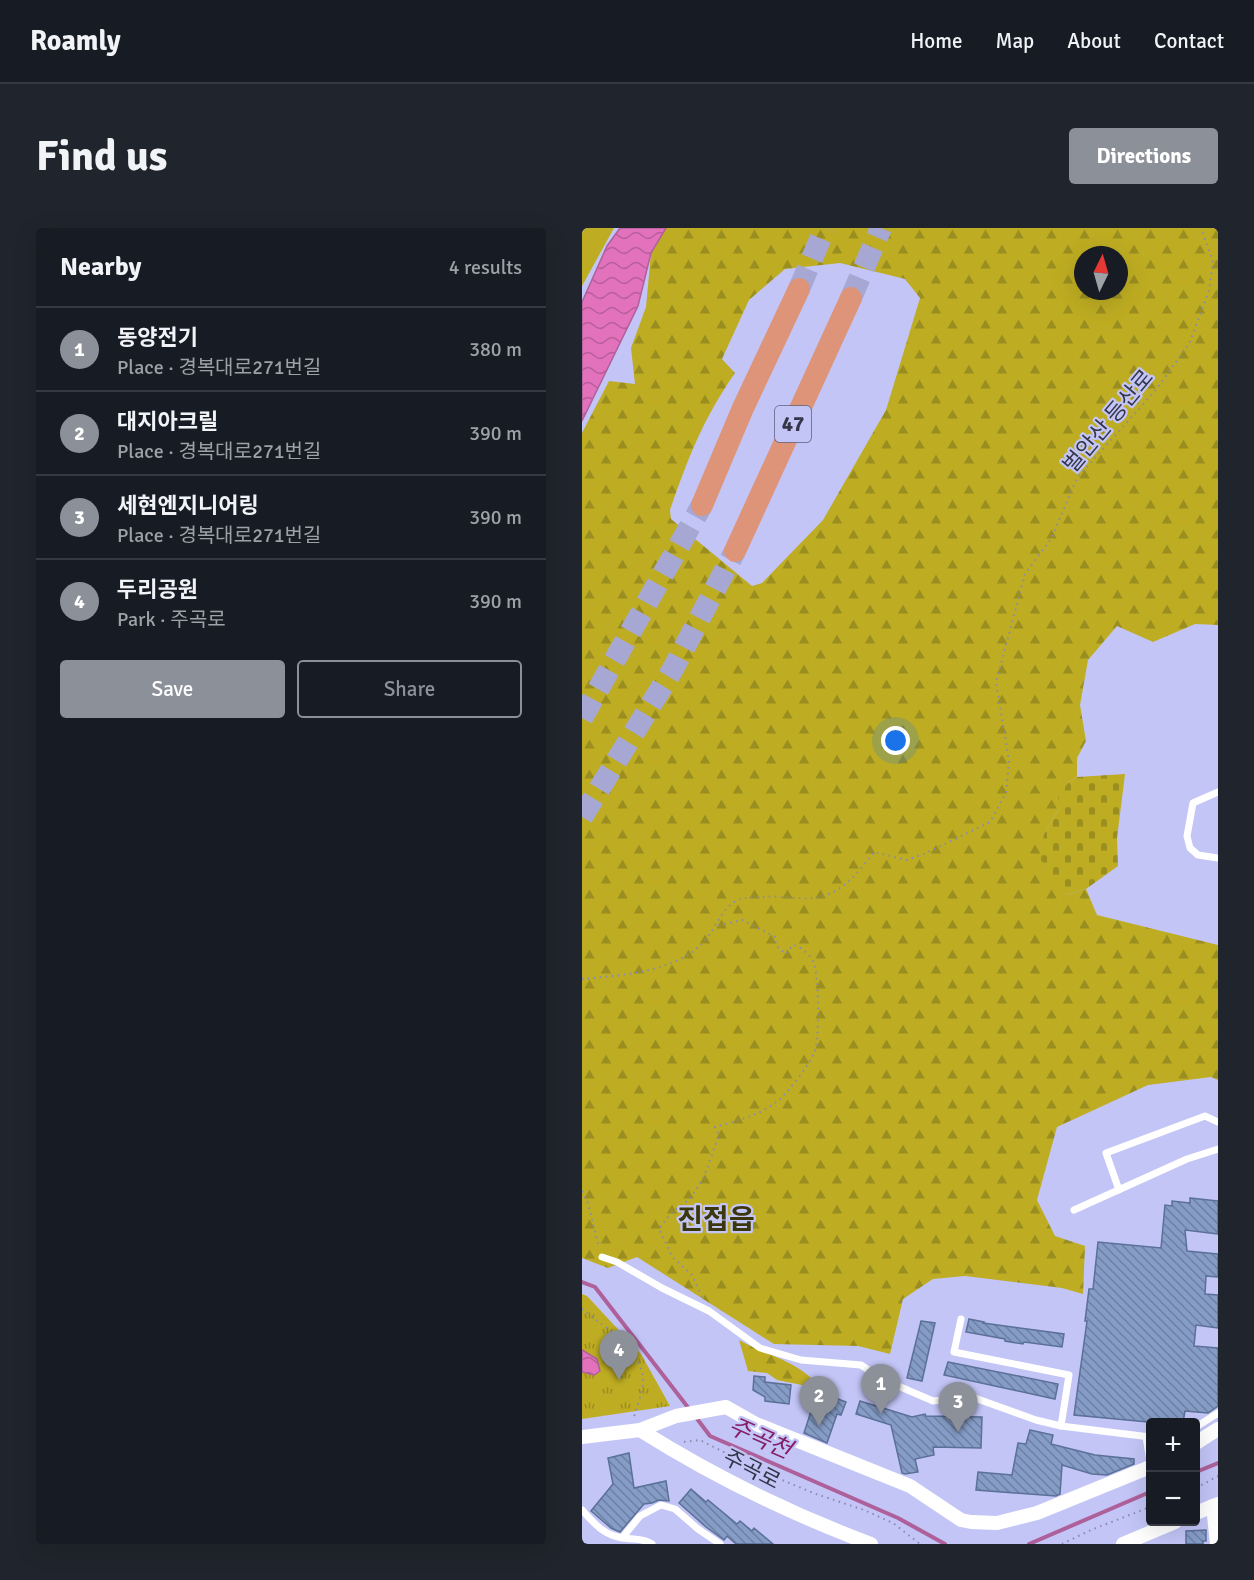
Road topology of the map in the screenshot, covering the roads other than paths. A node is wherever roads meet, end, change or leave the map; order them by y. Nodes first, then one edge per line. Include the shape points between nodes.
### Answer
1 (799, 288) tunnel mouth
2 (851, 298) tunnel mouth
3 (702, 505) tunnel mouth
4 (735, 551) tunnel mouth
5 (1218, 792) edge
6 (1218, 858) edge
7 (1218, 1122) edge
8 (1218, 1149) edge
9 (1119, 1190) junction
10 (1074, 1210) dead end
11 (602, 1257) road end
12 (961, 1319) dead end
13 (1218, 1413) edge
14 (1200, 1424) edge
15 (1061, 1426) junction
16 (1218, 1429) edge
17 (635, 1431) junction
18 (582, 1437) edge
19 (1146, 1437) edge
20 (1200, 1440) edge
21 (1146, 1469) edge
22 (1215, 1505) edge
23 (582, 1510) edge
24 (1200, 1511) edge
25 (1168, 1526) edge
26 (622, 1538) junction
27 (1148, 1539) edge
28 (652, 1544) edge
29 (720, 1544) edge
30 (871, 1544) edge
31 (1123, 1544) edge
32 (1217, 1544) edge

1 - 3 highway, 47
2 - 4 highway, 47
5 - 6 lane via 1193,803 1187,836 1190,848 1198,855
7 - 9 lane via 1205,1116 1106,1153
8 - 9 lane
9 - 10 lane
11 - 15 lane via 709,1311 760,1348 801,1360 861,1365 882,1379 933,1401 972,1397
12 - 15 lane via 954,1352 1070,1375
13 - 14 lane
15 - 19 lane
16 - 20 street
17 - 18 street
17 - 21 street via 676,1416 726,1407 756,1424 910,1486 970,1522 997,1523 1037,1513
17 - 30 street, 주곡로 via 785,1508
22 - 24 street
22 - 32 street
23 - 26 lane via 602,1531
25 - 27 street
26 - 28 lane
26 - 29 lane via 640,1516 661,1505 675,1509
27 - 31 street

